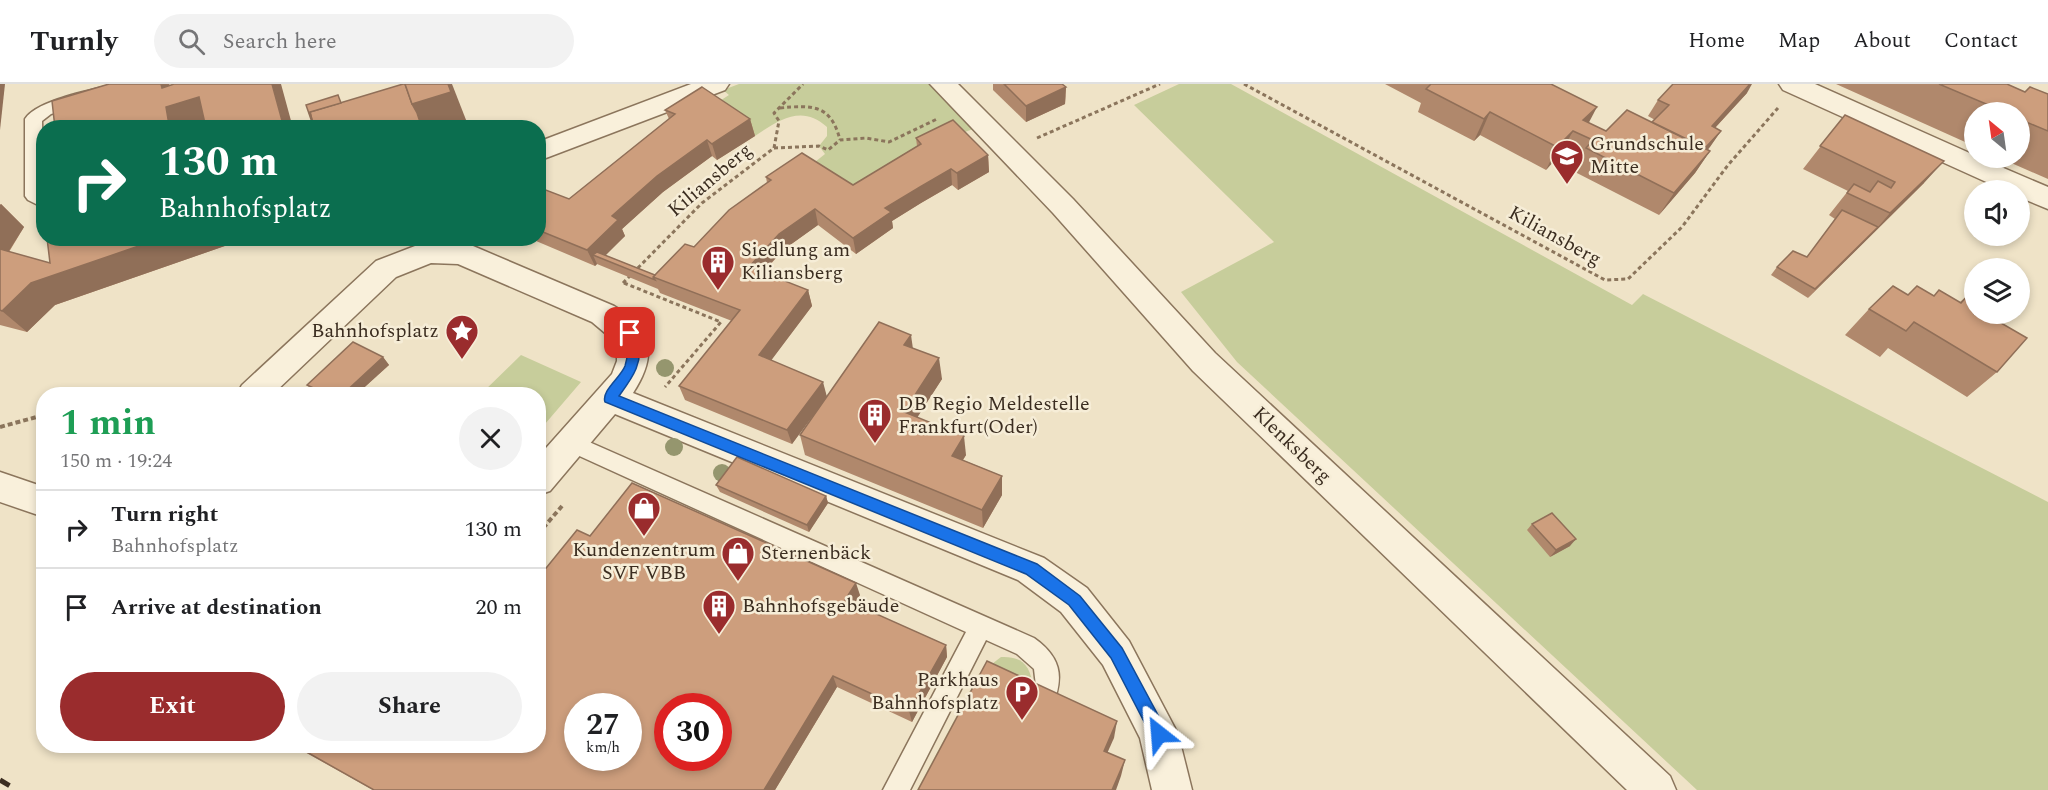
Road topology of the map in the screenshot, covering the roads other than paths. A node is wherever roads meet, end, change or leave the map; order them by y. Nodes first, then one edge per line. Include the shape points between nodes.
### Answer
1 (135, 84) edge
2 (716, 84) edge
3 (1795, 85) edge
4 (954, 95) edge
5 (546, 149) edge
6 (36, 197) edge
7 (2048, 199) edge
8 (412, 246) edge
9 (386, 270) junction
10 (261, 387) edge
11 (610, 398) junction
12 (571, 443) junction
13 (546, 472) edge
14 (0, 487) edge
15 (36, 498) edge
16 (981, 627) junction
17 (1041, 705) edge
18 (896, 790) edge
19 (1172, 790) edge
20 (1656, 790) edge

1 - 6 lane via 45,110 33,118
2 - 5 street
3 - 7 street
4 - 20 street, Klenksberg via 1204,362
8 - 9 street
9 - 10 street
9 - 11 street via 428,252 463,254 619,322 630,333 634,350 631,369
11 - 12 street
11 - 19 street via 1032,569 1074,600 1116,653 1159,734
12 - 13 street
12 - 16 lane
14 - 15 street
16 - 17 lane via 1032,650 1047,665 1048,683
16 - 18 lane

